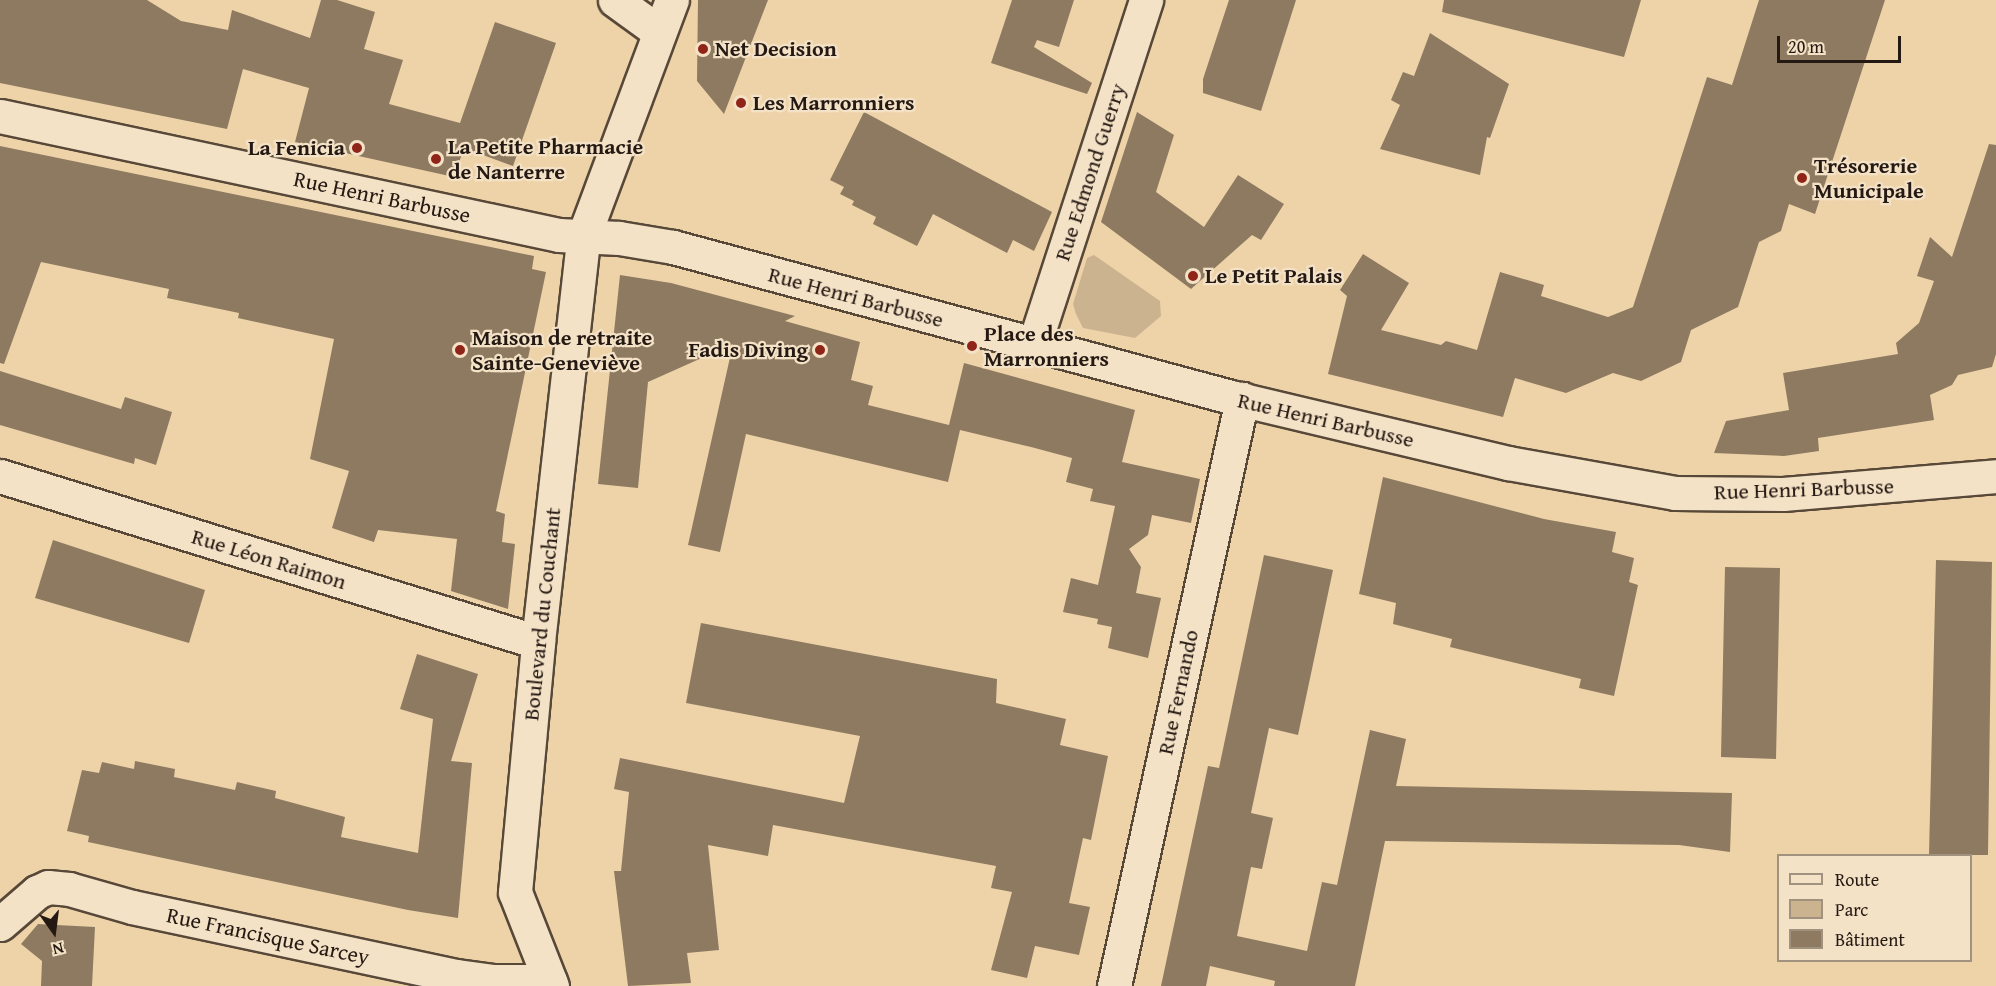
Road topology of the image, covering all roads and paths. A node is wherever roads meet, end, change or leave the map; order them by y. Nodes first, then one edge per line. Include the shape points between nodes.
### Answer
1 (615, 0) edge
2 (672, 0) edge
3 (1146, 0) edge
4 (659, 32) junction
5 (0, 116) edge
6 (584, 235) junction
7 (1034, 345) junction
8 (1242, 399) junction
9 (0, 476) edge
10 (1996, 476) edge
11 (538, 642) junction
12 (0, 924) edge
13 (551, 983) edge
14 (1114, 986) edge

1 - 4 street
2 - 4 street, Boulevard du Couchant
3 - 7 street, Rue Edmond Guerry
4 - 6 street, Boulevard du Couchant
5 - 6 street, Rue Henri Barbusse via 559,235
6 - 7 street, Rue Henri Barbusse via 673,247
6 - 11 street, Boulevard du Couchant
7 - 8 street, Rue Henri Barbusse
8 - 10 street, Rue Henri Barbusse via 1508,463 1675,492 1783,494
8 - 14 street, Rue Fernando
9 - 11 street, Rue Léon Raimon
11 - 13 street, Boulevard du Couchant via 515,892
12 - 13 street, Rue Francisque Sarcey via 37,892 48,887 69,889 132,907 457,976

